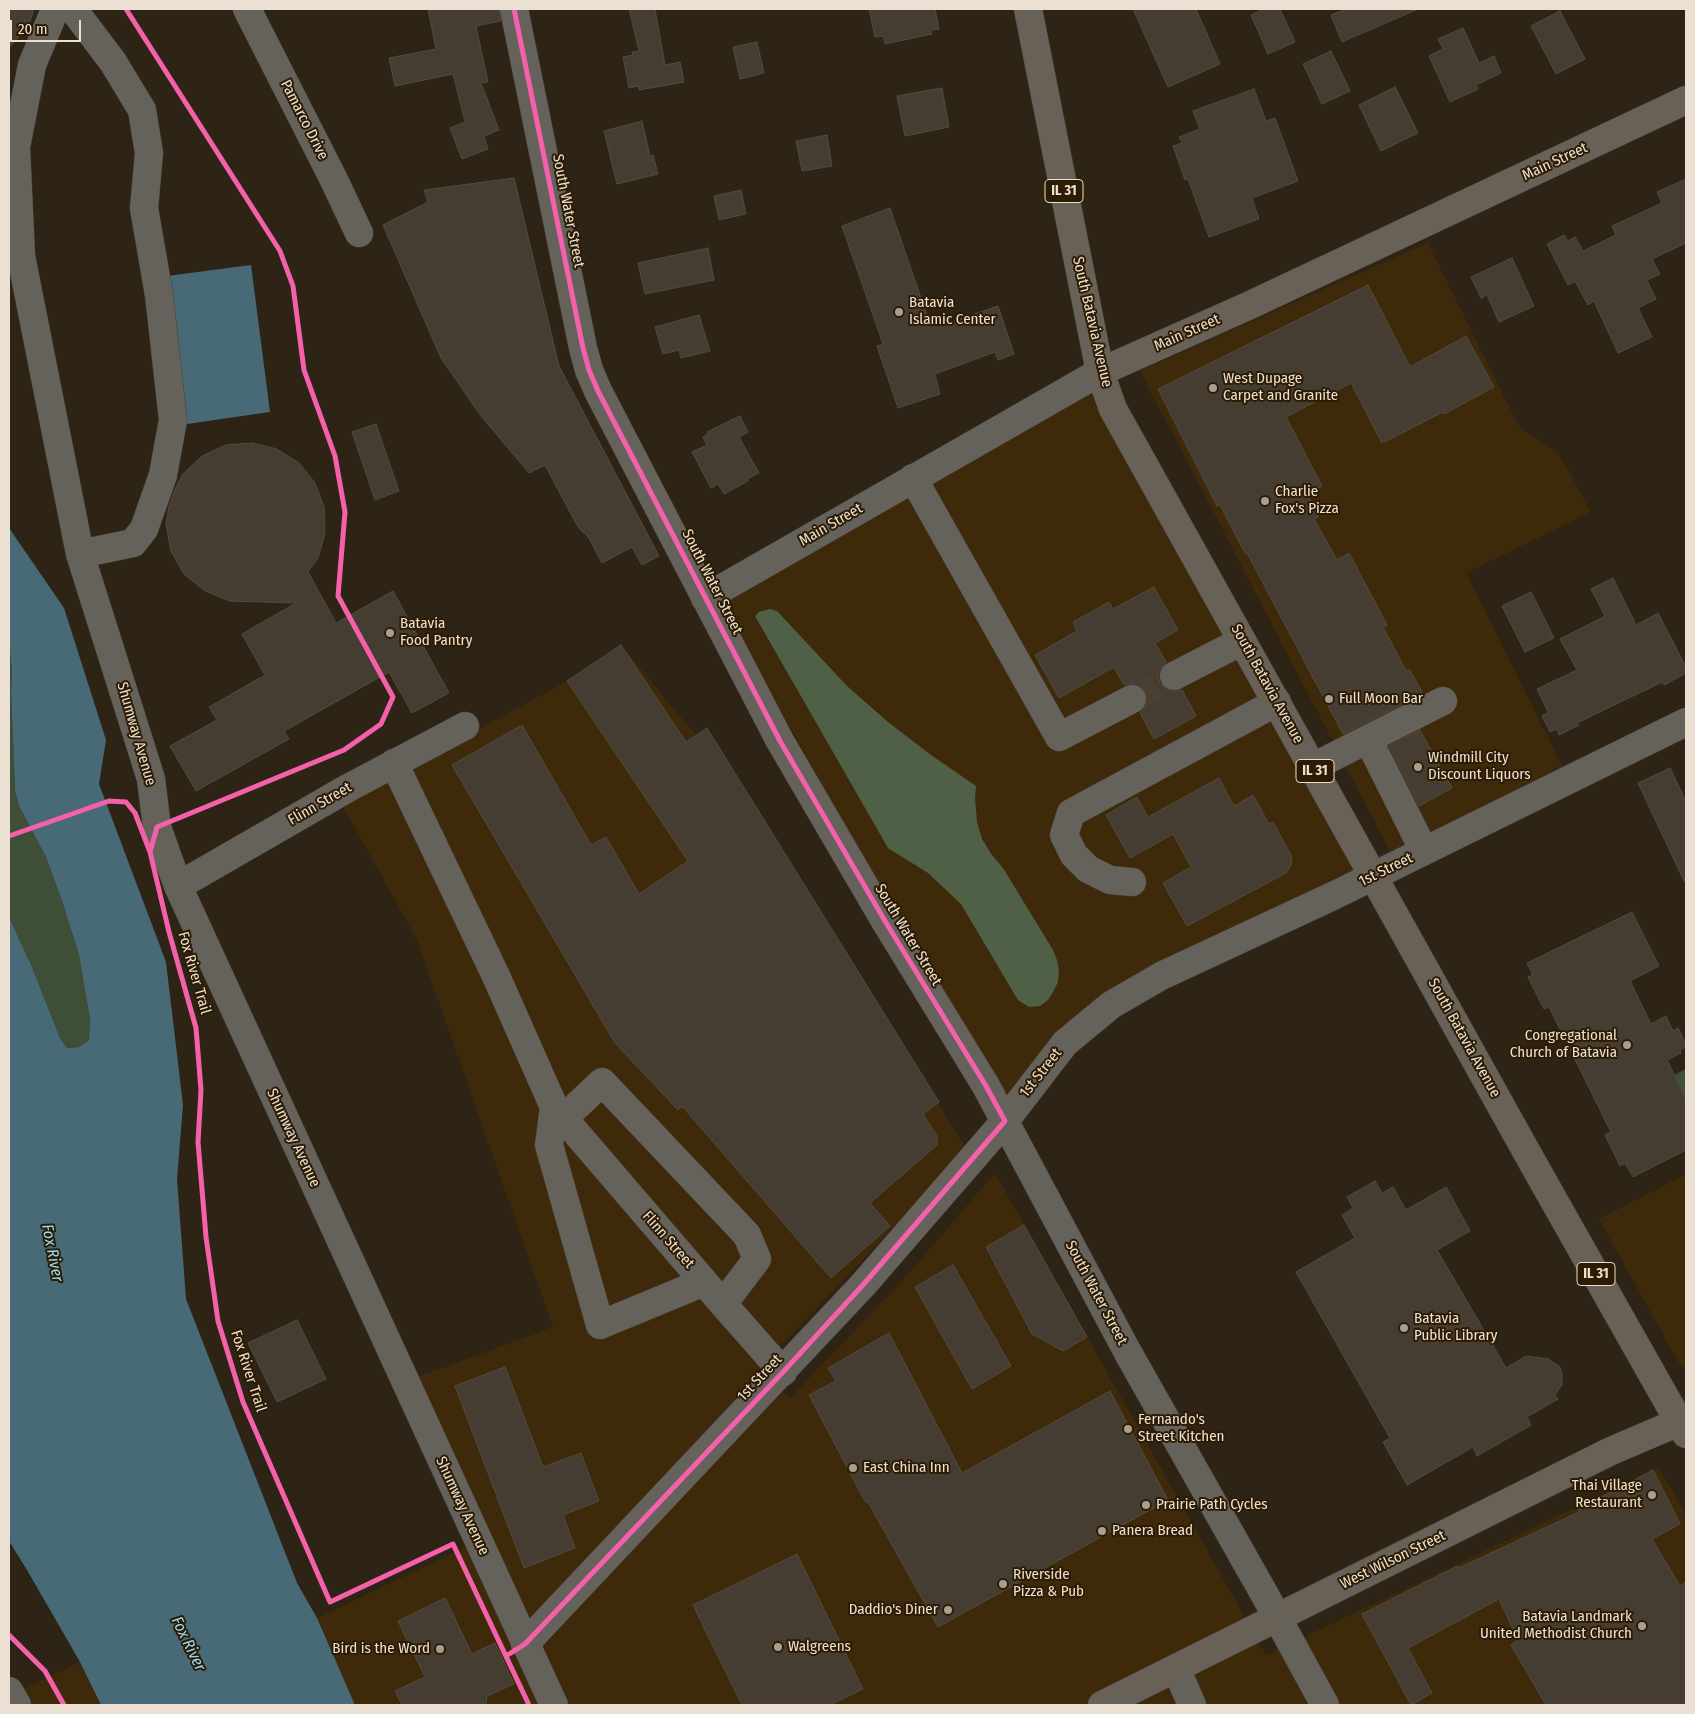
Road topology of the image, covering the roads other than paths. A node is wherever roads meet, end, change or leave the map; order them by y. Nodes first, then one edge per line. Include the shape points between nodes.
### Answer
1 (57, 9) edge
2 (73, 9) edge
3 (247, 9) edge
4 (514, 9) edge
5 (1028, 9) edge
6 (1686, 100) edge
7 (359, 233) dead end
8 (1100, 372) junction
9 (913, 478) junction
10 (80, 554) junction
11 (705, 598) junction
12 (1242, 641) junction
13 (1174, 676) tunnel mouth
14 (1132, 699) tunnel mouth
15 (1444, 701) dead end
16 (1276, 702) junction
17 (1686, 722) edge
18 (464, 726) dead end
19 (1368, 739) junction
20 (394, 763) junction
21 (1313, 768) junction
22 (1424, 851) junction
23 (1374, 876) junction
24 (1132, 882) dead end
25 (178, 886) junction
26 (559, 1113) junction
27 (1005, 1121) junction
28 (704, 1282) junction
29 (723, 1304) junction
30 (783, 1372) junction
31 (1684, 1425) edge
32 (1278, 1618) junction
33 (525, 1644) junction
34 (1176, 1668) junction
35 (9, 1690) edge
36 (17, 1705) edge
37 (554, 1705) edge
38 (1102, 1705) edge
39 (1192, 1705) edge
40 (1324, 1705) edge

1 - 10 street, Shumway Avenue via 32,65 16,157 21,256
2 - 10 street via 113,62 142,110 149,153 144,208 159,295 173,420 163,474 144,529 133,543
3 - 7 street, Pamarco Drive
4 - 11 street, South Water Street via 589,370
5 - 8 main road, South Batavia Avenue / IL 31
6 - 8 main road, Main Street
8 - 9 street, Main Street
8 - 12 main road, South Batavia Avenue / IL 31 via 1113,409
9 - 11 street, Main Street
9 - 14 street via 1059,737
10 - 25 street, Shumway Avenue via 151,779 157,827
11 - 27 street, South Water Street via 780,741
12 - 13 street
12 - 16 main road, South Batavia Avenue / IL 31
15 - 19 street
16 - 21 main road, South Batavia Avenue / IL 31
16 - 24 street via 1071,813 1064,835 1074,854 1088,869 1110,880
17 - 22 street, 1st Street
18 - 20 street, Flinn Street
19 - 21 street
19 - 22 street
20 - 25 street, Flinn Street
20 - 26 street
21 - 23 main road, South Batavia Avenue / IL 31
22 - 23 street, 1st Street
23 - 27 street, 1st Street via 1161,976 1111,1005 1065,1043
23 - 31 main road, South Batavia Avenue / IL 31 via 1535,1168
25 - 33 street, Shumway Avenue
26 - 28 street, Flinn Street
26 - 28 street via 549,1145 600,1324
26 - 29 street via 602,1082 747,1235 757,1259
27 - 30 street, 1st Street
27 - 32 street, South Water Street via 1127,1351
28 - 29 street, Flinn Street
29 - 30 street, Flinn Street
30 - 33 street, 1st Street
31 - 32 main road, West Wilson Street via 1611,1451
32 - 34 main road, West Wilson Street
32 - 40 street, South Water Street
33 - 37 street, Shumway Avenue
34 - 38 main road, West Wilson Street
34 - 39 street
35 - 36 street

